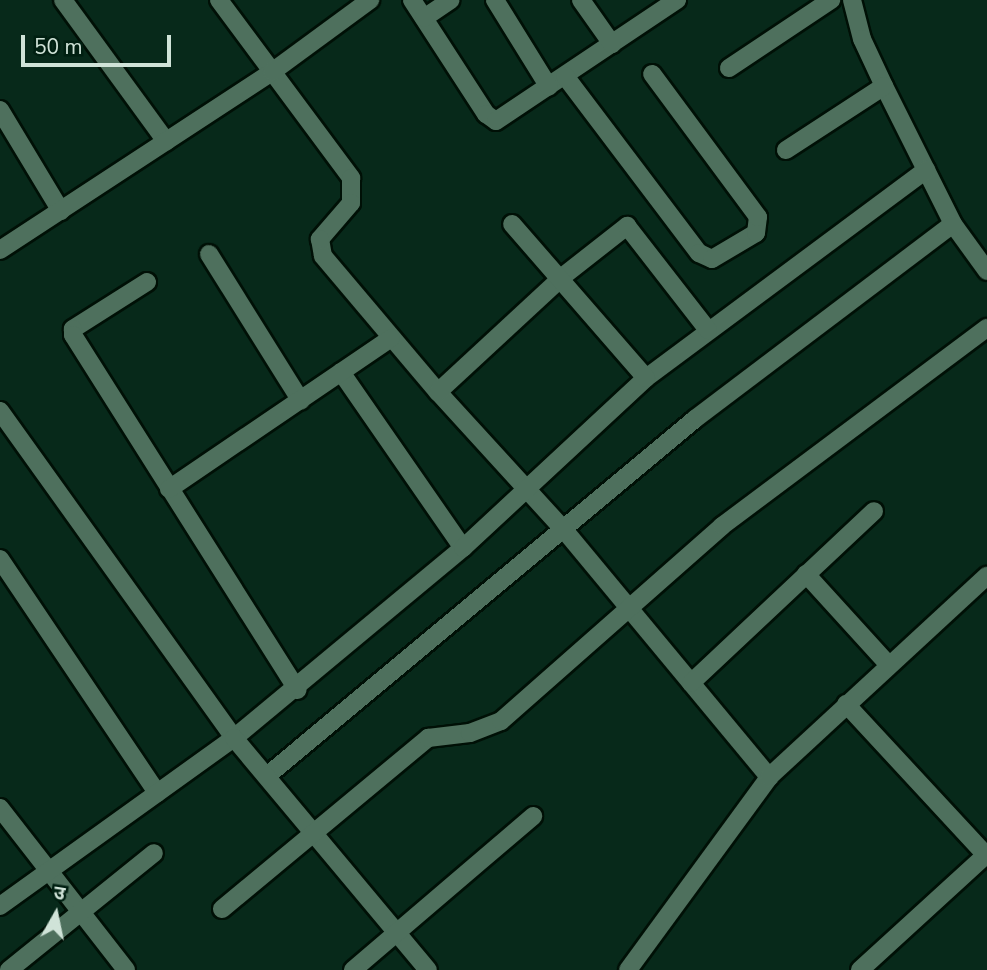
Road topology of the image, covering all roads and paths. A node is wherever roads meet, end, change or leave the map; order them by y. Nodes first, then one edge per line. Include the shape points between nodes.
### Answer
1 (63, 0) edge
2 (219, 0) edge
3 (370, 0) edge
4 (412, 0) edge
5 (451, 0) edge
6 (495, 0) edge
7 (581, 0) edge
8 (677, 0) edge
9 (831, 0) edge
10 (852, 0) edge
11 (424, 18) junction
12 (612, 44) junction
13 (729, 68) dead end
14 (272, 72) junction
15 (652, 74) dead end
16 (565, 76) junction
17 (884, 86) junction
18 (549, 87) junction
19 (0, 110) edge
20 (166, 141) junction
21 (786, 150) dead end
22 (926, 170) junction
23 (61, 211) junction
24 (512, 224) dead end
25 (953, 225) junction
26 (0, 250) edge
27 (209, 254) dead end
28 (987, 271) edge
29 (562, 277) junction
30 (147, 282) dead end
31 (987, 327) edge
32 (708, 330) junction
33 (391, 338) junction
34 (341, 372) junction
35 (646, 378) junction
36 (438, 392) junction
37 (301, 401) junction
38 (0, 411) edge
39 (169, 489) junction
40 (526, 489) junction
41 (874, 511) dead end
42 (565, 531) junction
43 (463, 548) junction
44 (0, 560) edge
45 (806, 574) junction
46 (985, 582) edge
47 (627, 607) junction
48 (888, 664) junction
49 (691, 683) junction
50 (297, 690) junction
51 (846, 705) junction
52 (234, 738) junction
53 (268, 775) junction
54 (769, 777) junction
55 (157, 793) junction
56 (0, 808) edge
57 (533, 816) dead end
58 (316, 832) junction
59 (154, 853) dead end
60 (986, 855) edge
61 (46, 872) junction
62 (0, 906) edge
63 (222, 909) dead end
64 (79, 913) junction
65 (396, 932) junction
66 (9, 970) edge
67 (126, 970) edge
68 (353, 970) edge
69 (428, 970) edge
70 (628, 970) edge
71 (860, 970) edge

1 - 20 street
2 - 14 street
3 - 14 street
4 - 11 street
5 - 11 street
6 - 18 street
7 - 12 street
8 - 12 street
9 - 13 street
10 - 17 street via 862,39
11 - 18 street via 493,121
12 - 16 street
14 - 20 street
14 - 33 street via 351,178 351,203 320,239 323,256
15 - 16 street via 758,217 756,233 712,259 699,253
16 - 18 street
17 - 21 street
17 - 22 street
19 - 23 street
20 - 23 street
22 - 25 street
22 - 32 street
23 - 26 street
24 - 29 street
25 - 28 street
25 - 42 street via 695,419
27 - 37 street
29 - 32 street via 630,226
29 - 35 street
29 - 36 street
30 - 39 street via 73,330 73,335
31 - 47 street via 722,526
32 - 35 street
33 - 34 street
33 - 36 street
34 - 37 street
34 - 43 street
35 - 40 street
36 - 40 street
37 - 39 street
38 - 52 street
39 - 50 street
40 - 42 street
40 - 43 street
41 - 45 street
42 - 47 street
42 - 53 street
43 - 50 street
44 - 55 street
45 - 48 street
45 - 49 street
46 - 48 street
47 - 49 street
47 - 58 street via 501,721 470,733 428,738
48 - 51 street
49 - 54 street
50 - 52 street
51 - 54 street
51 - 60 street
52 - 53 street
52 - 55 street
53 - 58 street
54 - 70 street
55 - 61 street
56 - 61 street
57 - 65 street
58 - 63 street
58 - 65 street
59 - 64 street
60 - 71 street
61 - 62 street
61 - 64 street
64 - 66 street
64 - 67 street
65 - 68 street
65 - 69 street

